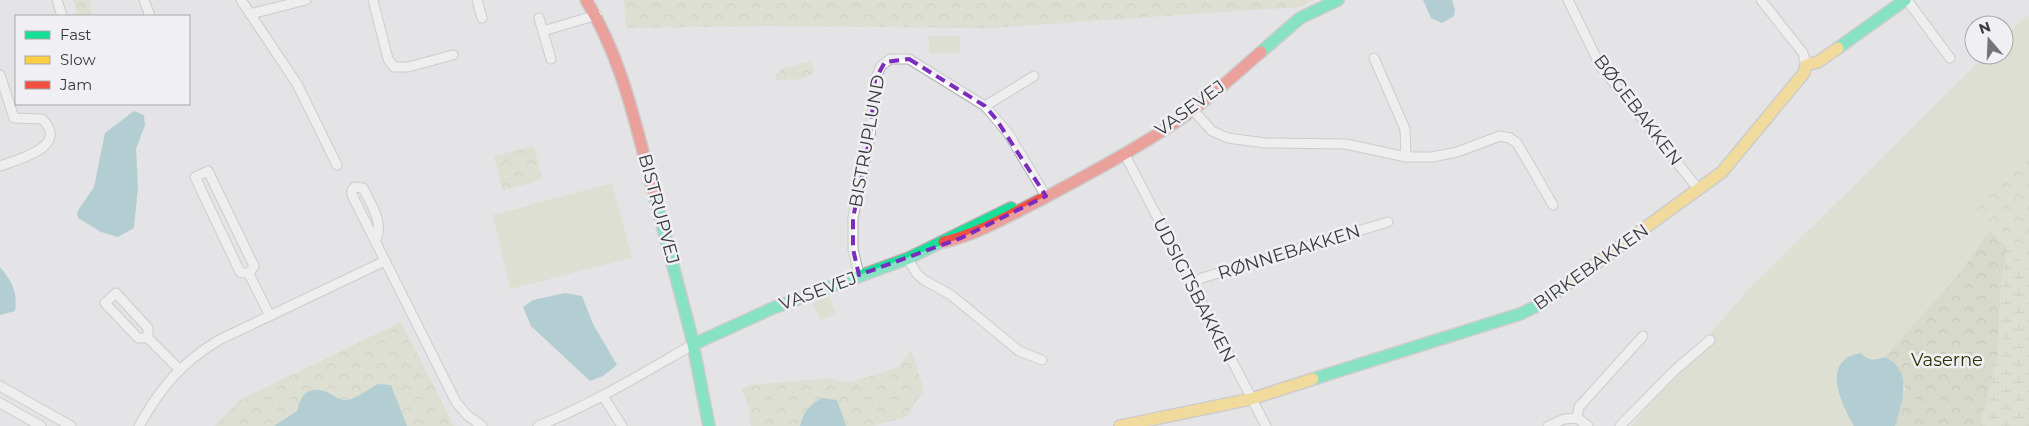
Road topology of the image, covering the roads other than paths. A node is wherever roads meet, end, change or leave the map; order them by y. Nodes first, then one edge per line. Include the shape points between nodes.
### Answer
1 (57, 0) edge
2 (144, 0) edge
3 (241, 0) edge
4 (306, 0) edge
5 (373, 0) edge
6 (477, 0) edge
7 (586, 0) edge
8 (1338, 0) edge
9 (1568, 0) edge
10 (1761, 0) edge
11 (1906, 0) edge
12 (250, 14) junction
13 (62, 15) edge
14 (150, 15) edge
15 (597, 15) junction
16 (482, 18) dead end
17 (540, 18) dead end
18 (543, 31) junction
19 (453, 56) dead end
20 (1374, 58) dead end
21 (1950, 58) dead end
22 (551, 59) dead end
23 (1806, 64) junction
24 (1034, 76) dead end
25 (1, 79) edge
26 (985, 106) junction
27 (1193, 110) junction
28 (1124, 153) junction
29 (1406, 157) junction
30 (337, 164) dead end
31 (0, 166) edge
32 (1699, 190) junction
33 (1046, 196) junction
34 (1553, 205) dead end
35 (1388, 222) dead end
36 (375, 241) junction
37 (908, 258) junction
38 (385, 262) junction
39 (249, 274) junction
40 (859, 275) junction
41 (1191, 284) junction
42 (270, 316) junction
43 (1643, 336) dead end
44 (148, 338) junction
45 (1710, 340) dead end
46 (694, 344) junction
47 (1042, 360) dead end
48 (179, 369) junction
49 (0, 386) edge
50 (603, 396) junction
51 (1250, 399) junction
52 (0, 403) edge
53 (1577, 418) junction
54 (1143, 424) edge
55 (41, 426) edge
56 (71, 426) edge
57 (139, 426) edge
58 (482, 426) edge
59 (538, 426) edge
60 (622, 426) edge
61 (709, 426) edge
62 (1120, 426) edge
63 (1266, 426) edge
64 (1548, 426) edge
65 (1588, 426) edge
66 (1620, 426) edge

1 - 13 street
2 - 14 street
3 - 12 street
4 - 12 street
5 - 19 street via 388,60 394,67 408,67
6 - 16 street
7 - 15 street, BISTRUPVEJ
8 - 27 street, VASEVEJ via 1300,18
9 - 32 street, BØGEBAKKEN via 1602,67
10 - 23 street via 1803,53
11 - 21 street
11 - 23 street via 1818,62
12 - 30 street via 297,84
15 - 18 street
15 - 46 street, BISTRUPVEJ via 617,59
17 - 18 street
18 - 22 street
20 - 29 street via 1405,129
23 - 32 street, BIRKEBAKKEN via 1804,73 1722,172
24 - 26 street
25 - 31 street via 14,118 42,119 50,126 51,134 50,141 42,148
26 - 33 street, BISTRUPLUND via 1008,133
26 - 40 street, BISTRUPLUND via 909,58 890,59 881,66 874,80 870,137 853,218 853,249
27 - 28 street, VASEVEJ
27 - 29 street via 1212,132 1228,138 1265,143 1346,144
28 - 33 street, VASEVEJ
28 - 41 street, UDSIGTSBAKKEN
29 - 34 street via 1432,157 1457,152 1500,136 1510,138 1517,143
32 - 51 street, BIRKEBAKKEN via 1539,305 1520,314
33 - 37 street, VASEVEJ via 991,215
35 - 41 street, RØNNEBAKKEN
36 - 36 street via 379,235 379,224 363,188 355,187 352,196
36 - 38 street
37 - 40 street, VASEVEJ
37 - 47 street via 924,280 951,295 1019,351
38 - 42 street
38 - 58 street via 456,402
39 - 39 street via 254,266 208,171 195,177 240,272
39 - 42 street
40 - 46 street, VASEVEJ via 751,316
41 - 51 street, UDSIGTSBAKKEN
42 - 48 street via 219,340
43 - 53 street via 1579,407
44 - 44 street via 148,328 116,293 105,304 138,338
44 - 48 street
45 - 66 street
46 - 50 street
46 - 61 street, BISTRUPVEJ
48 - 57 street via 155,398
49 - 56 street
50 - 59 street
50 - 60 street
51 - 54 street, BIRKEBAKKEN
51 - 63 street, UDSIGTSBAKKEN
52 - 55 street
53 - 64 street
53 - 65 street
54 - 62 street, BIRKEBAKKEN

